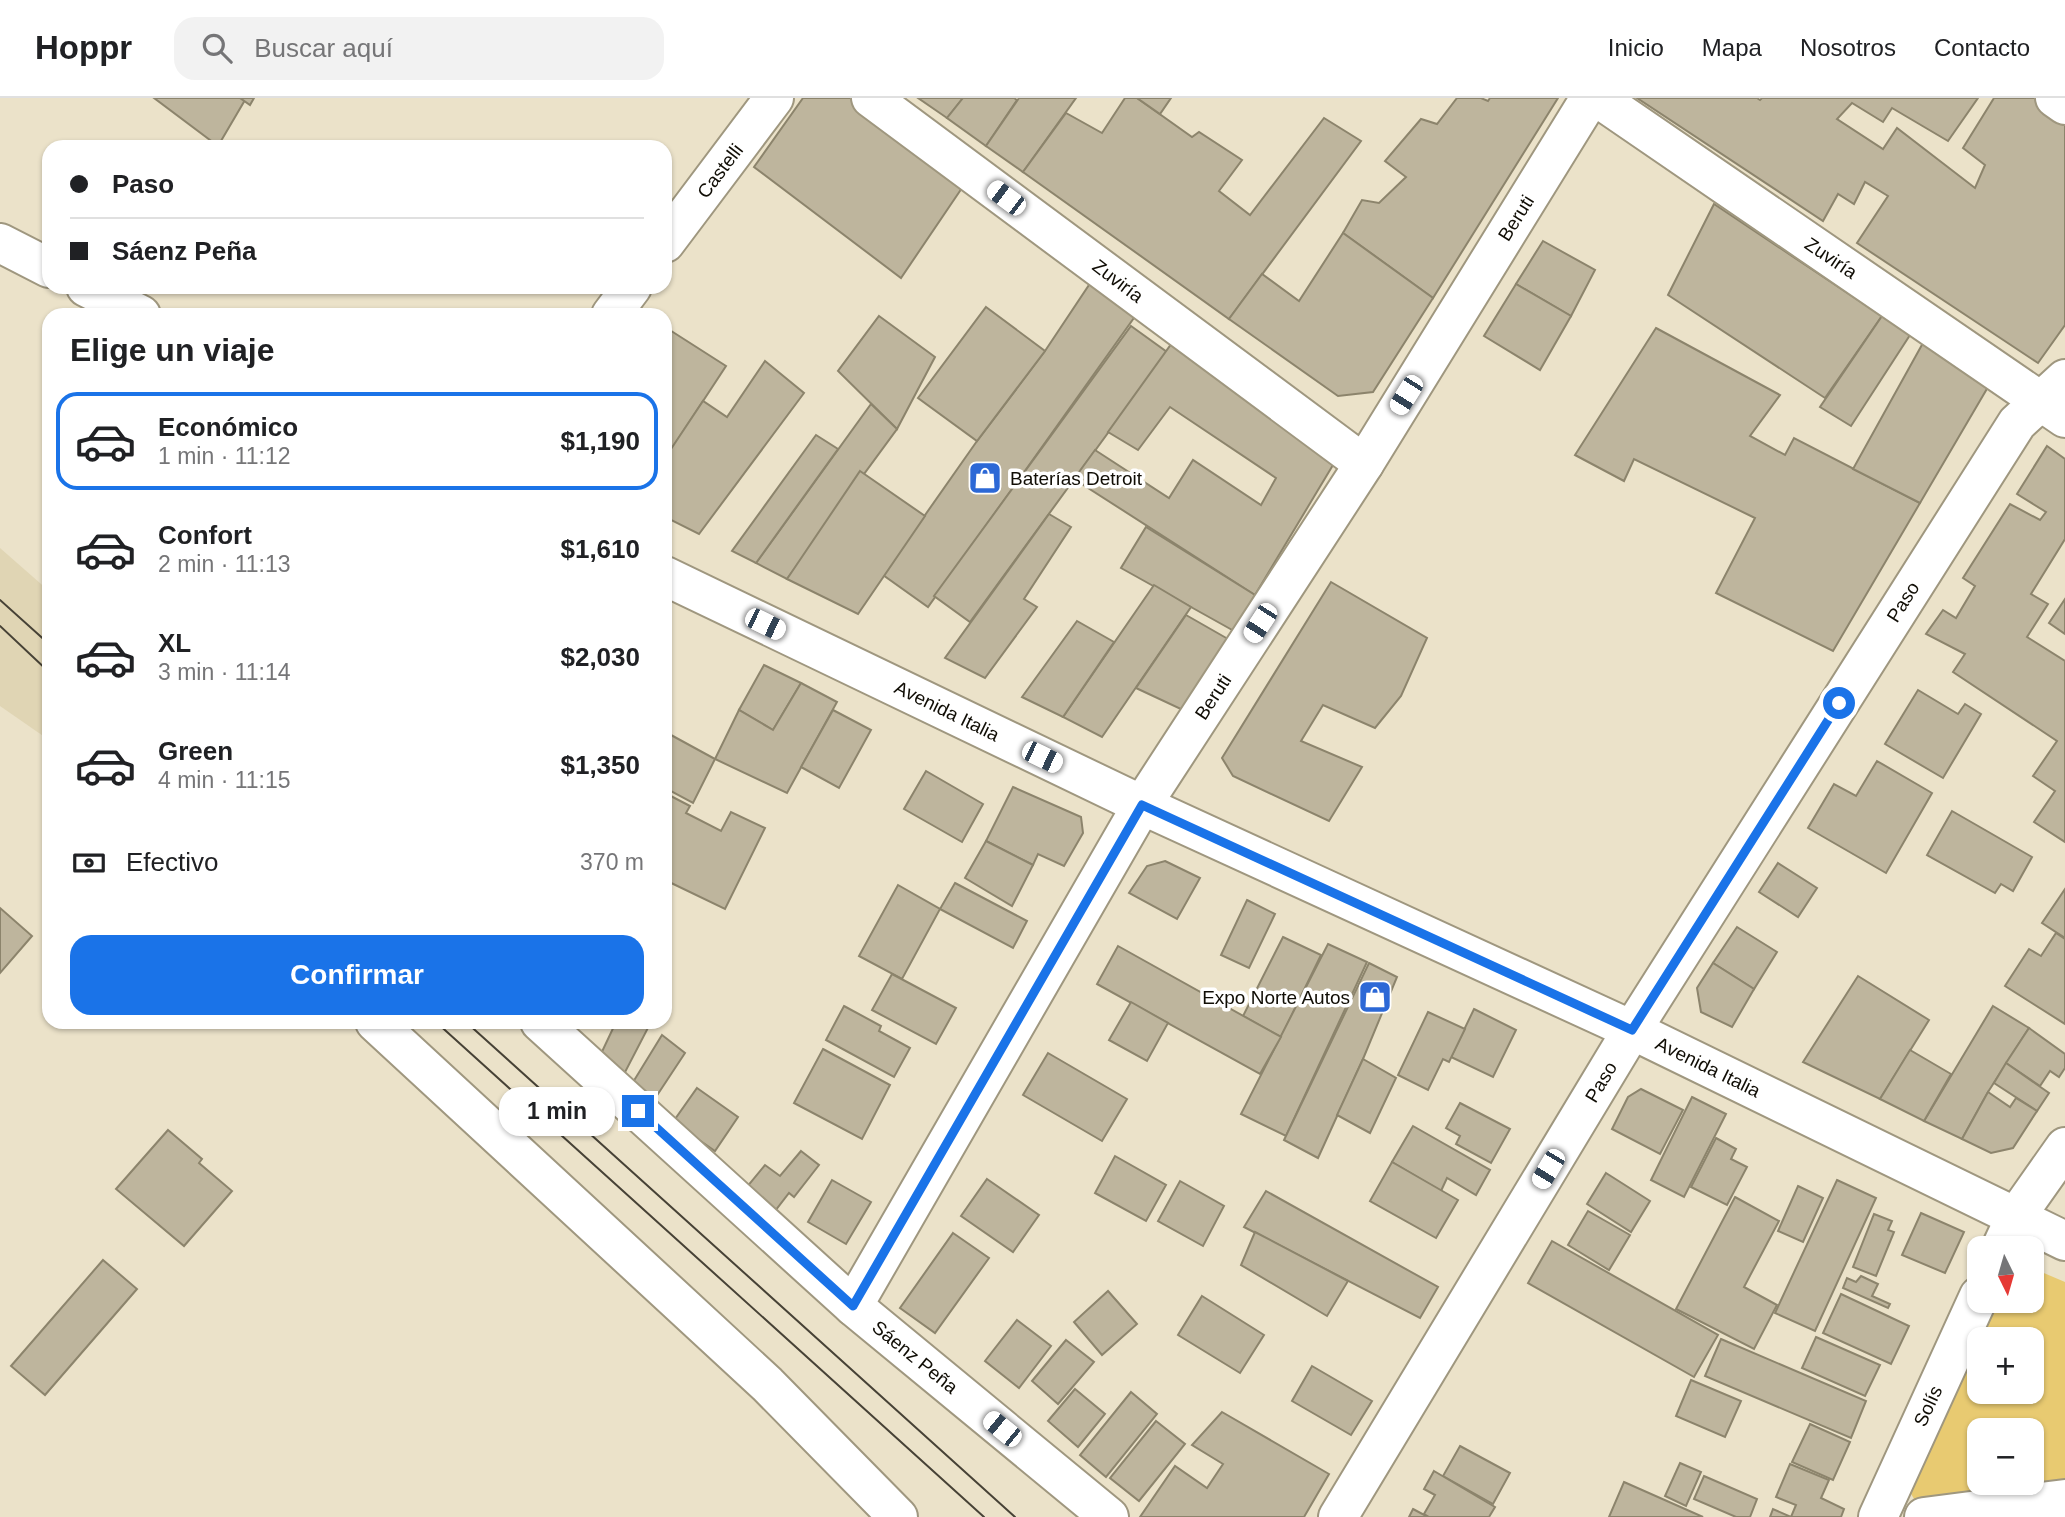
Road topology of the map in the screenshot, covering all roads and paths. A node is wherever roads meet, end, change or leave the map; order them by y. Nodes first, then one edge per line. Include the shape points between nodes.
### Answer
1 (774, 98) edge
2 (872, 98) edge
3 (1590, 98) edge
4 (1598, 98) edge
5 (2055, 98) edge
6 (2065, 105) edge
7 (672, 234) edge
8 (0, 243) edge
9 (42, 264) edge
10 (100, 294) edge
11 (127, 308) edge
12 (2057, 399) edge
13 (1364, 464) junction
14 (672, 579) edge
15 (1142, 805) junction
16 (383, 1029) edge
17 (548, 1029) edge
18 (1632, 1030) junction
19 (2065, 1147) edge
20 (2008, 1233) edge
21 (2065, 1241) edge
22 (853, 1306) junction
23 (1971, 1313) edge
24 (2065, 1499) edge
25 (898, 1517) edge
26 (1109, 1517) edge
27 (1338, 1517) edge
28 (1878, 1517) edge
29 (1924, 1517) edge

1 - 7 street, Castelli
2 - 13 street, Zuviría
3 - 13 street, Beruti
4 - 12 street, Zuviría
5 - 6 street
8 - 9 street
10 - 11 street
12 - 18 street, Paso via 2017,423
13 - 15 street, Beruti
14 - 15 street, Avenida Italia
15 - 18 street, Avenida Italia
15 - 22 street, Beruti
16 - 25 street via 766,1384
17 - 22 street, Sáenz Peña
18 - 20 street, Avenida Italia
18 - 27 street, Paso
19 - 20 street
20 - 21 street, Avenida Italia
22 - 26 street, Sáenz Peña
23 - 28 street, Solís
24 - 29 street

